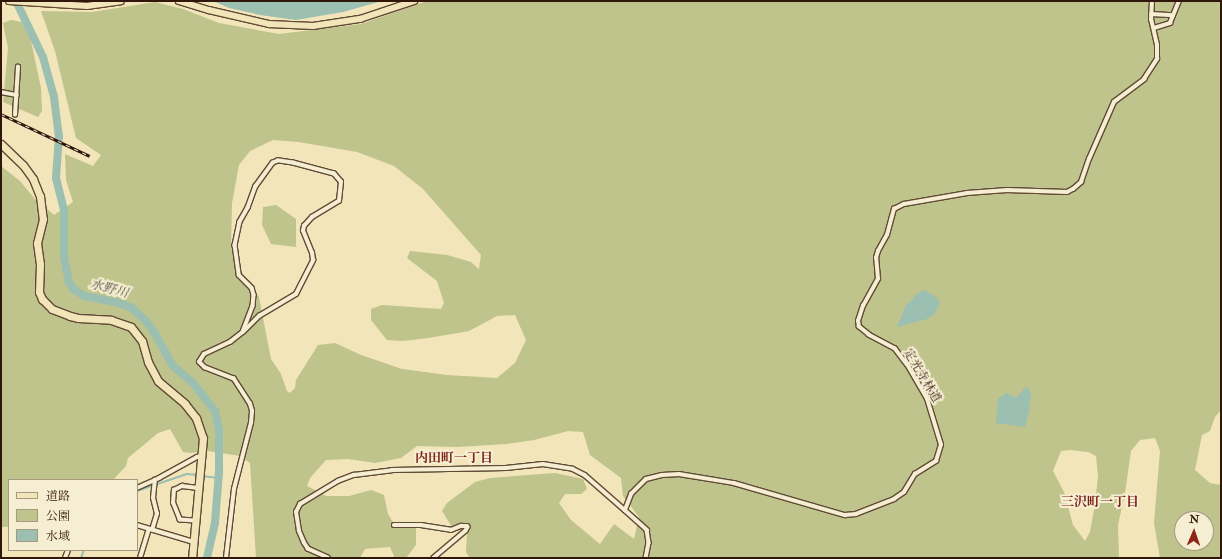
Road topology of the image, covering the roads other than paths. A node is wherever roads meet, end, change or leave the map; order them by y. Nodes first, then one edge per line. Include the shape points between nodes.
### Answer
1 (10, 1) edge
2 (121, 1) edge
3 (179, 1) edge
4 (414, 1) edge
5 (1152, 1) edge
6 (1179, 1) edge
7 (1151, 14) junction
8 (1172, 15) junction
9 (1154, 28) junction
10 (18, 67) dead end
11 (1, 92) edge
12 (17, 96) junction
13 (15, 115) dead end
14 (1, 144) edge
15 (243, 332) junction
16 (201, 456) junction
17 (155, 480) junction
18 (138, 488) edge
19 (198, 488) junction
20 (625, 510) junction
21 (195, 522) junction
22 (394, 524) dead end
23 (138, 525) edge
24 (150, 529) junction
25 (194, 542) junction
26 (140, 558) edge
27 (192, 558) edge
28 (226, 558) edge
29 (328, 558) edge
30 (434, 558) edge
31 (646, 558) edge

1 - 2 main road via 87,6
3 - 4 main road via 263,23 313,26 360,19
5 - 7 street
6 - 8 street
7 - 8 street
7 - 9 street
8 - 9 street via 1170,23
9 - 20 street, 定光寺林道 via 1157,59 1144,79 1114,102 1081,182 1073,189 1067,192 1007,190 967,193 904,204 894,209 887,235 876,258 878,279 858,320 859,326 869,336 895,349 907,365 929,404 939,437 941,445 936,461 915,474 904,492 894,499 856,514 845,515 734,483 679,474 662,475 646,479 640,484 631,494
10 - 12 street
11 - 12 street
12 - 13 street
14 - 16 highway via 34,179 40,196 43,219 37,243 42,299 52,309 70,316 111,320 125,323 136,330 158,381 185,404 196,418 203,438
15 - 15 street via 253,306 254,295 252,288 239,275 235,245 240,222 256,186 272,163 278,161 334,174 341,182 339,202 312,217 304,226 303,231 312,253 312,260 299,291 259,316
15 - 28 street via 230,342 204,354 199,362 205,368 234,379 252,411 234,489
16 - 17 street
16 - 19 highway
17 - 18 street
17 - 24 street via 153,498 157,514
19 - 21 highway
19 - 21 street via 182,486 174,490 173,503 180,520
20 - 29 street via 574,469 550,464 506,468 372,472 338,481 298,507 296,512 299,531 304,543 313,552
20 - 31 street via 647,530 649,543
21 - 25 highway
22 - 30 street via 451,530 465,524 468,527
23 - 24 street
24 - 25 street
24 - 26 street
25 - 27 highway

